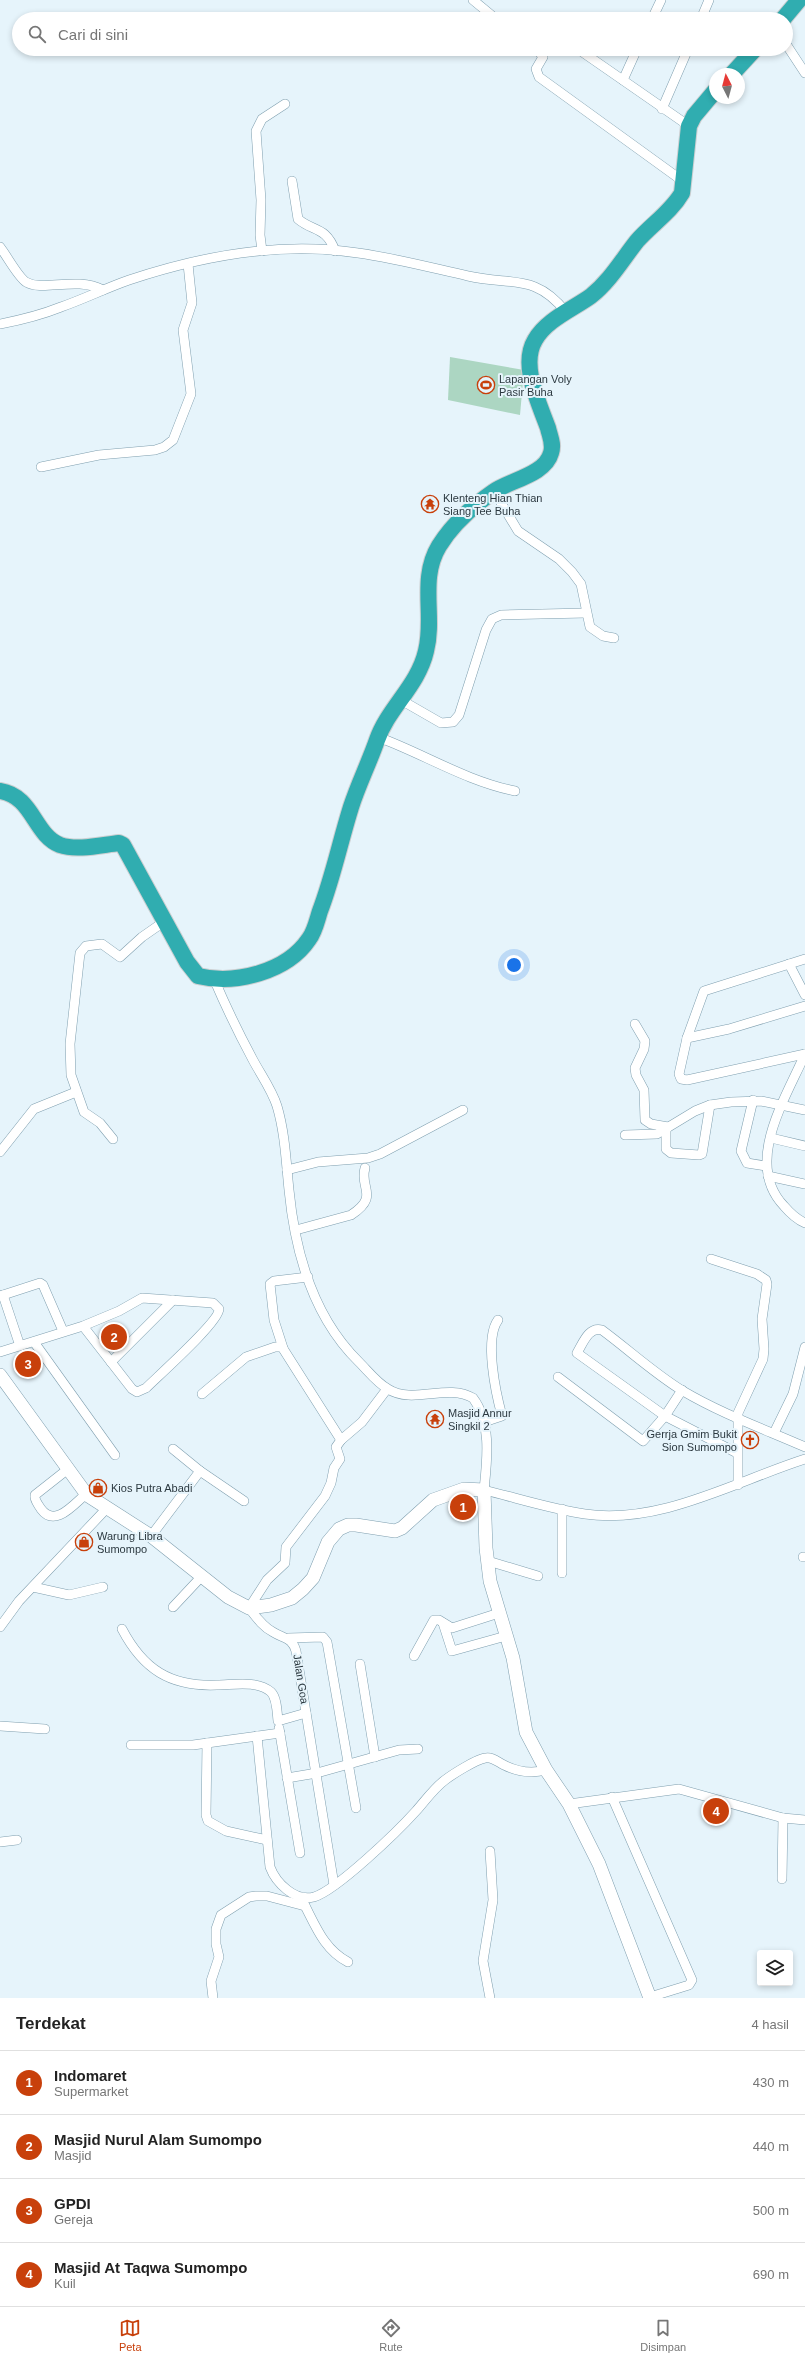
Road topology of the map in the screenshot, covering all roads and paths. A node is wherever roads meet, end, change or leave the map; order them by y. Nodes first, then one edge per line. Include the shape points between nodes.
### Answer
1 (473, 0) edge
2 (661, 0) edge
3 (709, 0) edge
4 (799, 0) edge
5 (488, 12) edge
6 (655, 12) edge
7 (704, 12) edge
8 (789, 12) edge
9 (793, 55) edge
10 (542, 56) edge
11 (588, 56) edge
12 (634, 56) edge
13 (685, 56) edge
14 (749, 56) edge
15 (738, 68) edge
16 (805, 73) edge
17 (623, 80) junction
18 (709, 98) edge
19 (285, 104) dead end
20 (662, 109) junction
21 (689, 126) junction
22 (292, 182) dead end
23 (684, 182) junction
24 (0, 247) edge
25 (262, 251) junction
26 (335, 251) junction
27 (188, 264) junction
28 (103, 290) junction
29 (566, 312) junction
30 (0, 324) edge
31 (41, 467) dead end
32 (494, 491) junction
33 (586, 614) junction
34 (614, 638) dead end
35 (401, 700) junction
36 (378, 737) junction
37 (0, 791) edge
38 (515, 791) dead end
39 (165, 921) junction
40 (805, 959) edge
41 (789, 964) junction
42 (214, 979) junction
43 (805, 995) edge
44 (805, 1006) edge
45 (634, 1024) dead end
46 (687, 1038) junction
47 (805, 1054) edge
48 (801, 1075) edge
49 (76, 1092) junction
50 (753, 1100) junction
51 (783, 1104) junction
52 (710, 1105) junction
53 (463, 1110) dead end
54 (805, 1110) edge
55 (667, 1128) junction
56 (624, 1136) dead end
57 (771, 1138) junction
58 (113, 1139) dead end
59 (805, 1146) edge
60 (0, 1152) edge
61 (766, 1166) junction
62 (365, 1168) dead end
63 (287, 1170) junction
64 (768, 1176) junction
65 (805, 1184) edge
66 (805, 1223) edge
67 (296, 1230) junction
68 (711, 1259) dead end
69 (308, 1277) junction
70 (1, 1295) edge
71 (173, 1300) junction
72 (498, 1320) dead end
73 (83, 1326) junction
74 (63, 1331) junction
75 (34, 1342) junction
76 (20, 1346) junction
77 (805, 1347) edge
78 (283, 1348) junction
79 (0, 1352) edge
80 (111, 1362) junction
81 (0, 1375) edge
82 (558, 1377) dead end
83 (387, 1389) junction
84 (682, 1390) junction
85 (202, 1394) dead end
86 (665, 1416) junction
87 (737, 1419) junction
88 (484, 1422) junction
89 (774, 1433) junction
90 (341, 1440) junction
91 (805, 1447) edge
92 (173, 1449) dead end
93 (738, 1453) junction
94 (115, 1455) dead end
95 (805, 1459) edge
96 (68, 1469) junction
97 (200, 1471) junction
98 (738, 1485) junction
99 (484, 1490) junction
100 (86, 1494) junction
101 (244, 1501) dead end
102 (108, 1508) junction
103 (562, 1509) junction
104 (150, 1536) junction
105 (488, 1561) junction
106 (562, 1573) dead end
107 (202, 1576) junction
108 (538, 1576) dead end
109 (33, 1586) junction
110 (103, 1587) dead end
111 (173, 1607) dead end
112 (248, 1608) junction
113 (499, 1613) junction
114 (443, 1623) junction
115 (0, 1627) edge
116 (122, 1629) dead end
117 (506, 1636) junction
118 (288, 1638) junction
119 (414, 1656) dead end
120 (360, 1664) dead end
121 (306, 1714) junction
122 (278, 1721) junction
123 (0, 1726) edge
124 (45, 1729) dead end
125 (280, 1733) junction
126 (257, 1736) junction
127 (207, 1743) junction
128 (132, 1746) dead end
129 (418, 1749) dead end
130 (375, 1757) junction
131 (349, 1765) junction
132 (546, 1770) junction
133 (317, 1773) junction
134 (287, 1778) junction
135 (612, 1797) junction
136 (569, 1804) junction
137 (356, 1808) dead end
138 (783, 1818) junction
139 (805, 1820) edge
140 (17, 1840) dead end
141 (267, 1840) junction
142 (0, 1842) edge
143 (490, 1851) dead end
144 (300, 1853) dead end
145 (782, 1879) dead end
146 (334, 1885) junction
147 (303, 1902) junction
148 (348, 1962) dead end
149 (680, 1988) junction
150 (212, 1998) edge
151 (490, 1998) edge
152 (650, 1998) edge
153 (681, 1998) edge

1 - 5 street
2 - 6 street
3 - 7 street
4 - 8 highway
9 - 16 street
10 - 23 street via 536,69 539,77
11 - 17 street
12 - 17 street
13 - 20 street
14 - 15 highway
17 - 20 street
18 - 21 highway via 698,110
19 - 25 street via 262,119 256,131
20 - 21 street
21 - 23 highway
22 - 26 street via 298,219 329,238
23 - 29 highway via 677,201 638,240 613,275 592,295
24 - 28 street via 14,264 18,275 27,283 78,283
25 - 26 street
25 - 27 street via 225,255
26 - 29 street via 406,262 499,282 532,285 547,292
27 - 28 street
27 - 31 street via 192,303 183,330 191,394 173,440 164,447 154,450 99,455
28 - 30 street via 61,307
29 - 32 highway via 540,332 534,341 529,363 552,441 551,456 539,469
32 - 33 street via 518,531 559,559 581,584
32 - 35 highway via 461,519 435,553 428,582 429,632 426,655 412,686
33 - 34 street via 594,631
33 - 35 street via 501,615 492,619 486,630 459,715 452,722 441,723 434,720
35 - 36 highway
36 - 38 street via 410,749 470,778
36 - 42 highway via 352,804 325,899 310,938 283,963 269,969 245,976
37 - 39 highway via 12,794 21,801 51,839 59,845 123,845
39 - 42 highway via 192,969 198,976
39 - 49 street via 120,957 102,944 88,945 80,951 70,1052 71,1075
40 - 41 street
41 - 43 street
41 - 46 street via 704,991
42 - 63 street via 229,1015 277,1104 286,1145
44 - 46 street via 729,1029
45 - 55 street via 645,1041 635,1068 644,1090 645,1120
46 - 47 street via 679,1070 680,1077 684,1080
47 - 48 street
48 - 51 street
49 - 58 street via 84,1112 100,1123
49 - 60 street via 34,1109
50 - 51 street
50 - 52 street
50 - 61 street via 741,1151 747,1163
51 - 54 street
51 - 57 street
52 - 55 street
52 - 55 street via 702,1154 699,1156 671,1153 666,1149
53 - 63 street via 380,1154 368,1158 318,1162
55 - 56 street via 650,1136
57 - 59 street
57 - 61 street
61 - 64 street
62 - 67 street via 368,1196 358,1210 351,1215
63 - 67 street
64 - 65 street
64 - 66 street via 770,1186 780,1202
67 - 69 street
68 - 87 street via 756,1274 766,1280 767,1284 762,1319 762,1359 739,1407
69 - 78 street via 274,1281 270,1284 274,1320
69 - 83 street via 317,1304 344,1347
70 - 74 street via 40,1283
70 - 76 street
71 - 73 street via 142,1298
71 - 80 street
71 - 80 street via 212,1303 218,1306 218,1316 140,1391 132,1389
72 - 88 street via 494,1326 492,1342 494,1377 502,1416 500,1419
73 - 74 street
73 - 80 street
74 - 75 street
75 - 76 street
75 - 94 street
76 - 79 street
77 - 89 street via 793,1394
78 - 85 street via 275,1347 246,1357
78 - 90 street
81 - 96 street
82 - 86 street via 640,1441 646,1440
83 - 88 street via 398,1393 467,1394 477,1403
83 - 90 street via 362,1422
84 - 86 street
84 - 86 street via 602,1330 592,1331 577,1353
84 - 87 street
86 - 93 street
87 - 89 street
87 - 93 street
88 - 99 street via 487,1452
89 - 91 street
90 - 112 street via 336,1447 340,1459 334,1468 325,1496 286,1547 285,1563 267,1580
92 - 97 street
93 - 98 street
95 - 98 street
96 - 100 street
96 - 100 street via 35,1495 41,1510 54,1517 62,1514
97 - 101 street
97 - 104 street
98 - 103 street via 689,1501 642,1512 601,1515
99 - 103 street
99 - 105 street
99 - 112 street via 464,1489 434,1500 402,1528 394,1531 356,1525 338,1529 328,1542 313,1578 303,1589 292,1598 271,1606
100 - 102 street
102 - 104 street
102 - 109 street
103 - 106 street
104 - 107 street
105 - 108 street
105 - 113 street
107 - 111 street
107 - 112 street via 228,1597
109 - 110 street via 69,1596
109 - 115 street
112 - 118 street via 274,1633
113 - 114 street via 452,1628
113 - 117 street
114 - 117 street via 452,1651
114 - 119 street via 439,1620 433,1621
116 - 122 street via 143,1662 160,1674 196,1684 249,1684 271,1692 275,1700
117 - 132 street via 513,1658 526,1732
118 - 121 street, Jalan Goa via 296,1651
118 - 131 street via 318,1635 327,1642
120 - 130 street
121 - 122 street
121 - 133 street, Jalan Goa
122 - 125 street
123 - 124 street
125 - 126 street
125 - 134 street
126 - 127 street
126 - 141 street
127 - 128 street
127 - 141 street via 208,1821 226,1831
129 - 130 street via 399,1750
130 - 131 street
131 - 133 street
131 - 137 street
132 - 136 street
132 - 146 street via 520,1771 494,1759 485,1758 445,1780 400,1828
133 - 134 street
133 - 146 street, Jalan Goa
134 - 144 street
135 - 136 street
135 - 138 street via 670,1790 688,1791
135 - 149 street via 692,1980 689,1986
136 - 152 street via 599,1864
138 - 139 street
138 - 145 street
140 - 142 street
141 - 147 street via 268,1859 274,1876
143 - 151 street via 493,1900 483,1961
146 - 147 street
147 - 148 street via 327,1947 333,1954
147 - 150 street via 267,1896 249,1897 221,1914 216,1928 219,1957 211,1981
149 - 152 street
149 - 153 street

